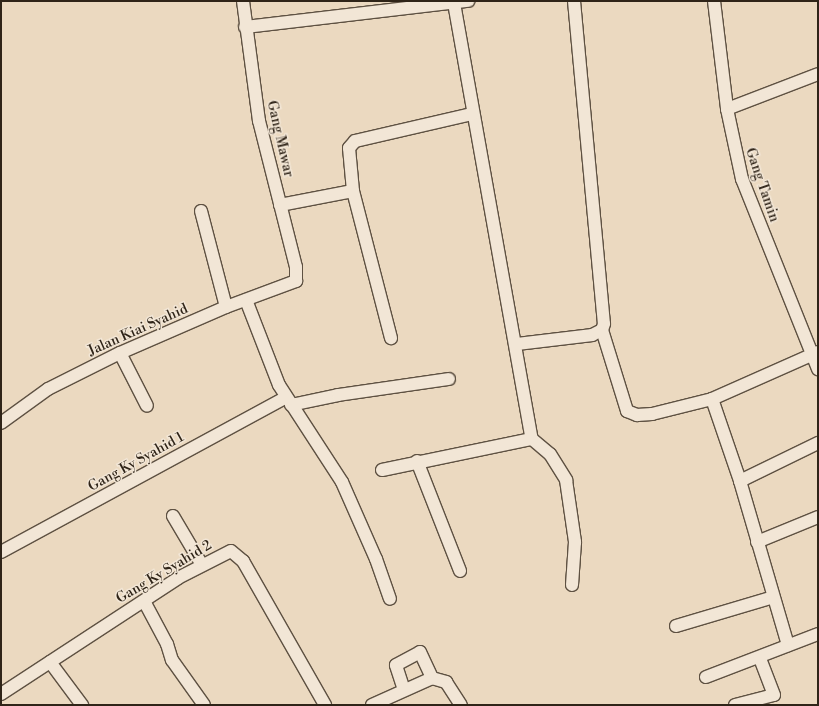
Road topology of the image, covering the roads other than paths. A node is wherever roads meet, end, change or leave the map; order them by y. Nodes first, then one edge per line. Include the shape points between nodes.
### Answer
1 (243, 1) edge
2 (468, 1) edge
3 (574, 1) edge
4 (714, 1) edge
5 (454, 3) junction
6 (245, 27) junction
7 (818, 74) edge
8 (727, 109) junction
9 (472, 114) junction
10 (353, 192) junction
11 (280, 205) junction
12 (201, 211) dead end
13 (296, 281) joint
14 (246, 300) junction
15 (226, 307) junction
16 (602, 330) junction
17 (391, 338) dead end
18 (516, 344) junction
19 (120, 353) junction
20 (815, 354) edge
21 (818, 369) edge
22 (449, 379) dead end
23 (712, 399) junction
24 (288, 401) junction
25 (147, 406) dead end
26 (3, 417) edge
27 (532, 439) junction
28 (818, 443) edge
29 (417, 461) junction
30 (382, 470) dead end
31 (740, 480) junction
32 (173, 516) dead end
33 (818, 517) edge
34 (757, 542) junction
35 (1, 552) edge
36 (202, 564) junction
37 (460, 571) dead end
38 (572, 585) dead end
39 (773, 597) junction
40 (390, 599) dead end
41 (144, 601) junction
42 (676, 626) dead end
43 (816, 638) edge
44 (788, 644) junction
45 (760, 658) junction
46 (50, 662) junction
47 (706, 676) dead end
48 (432, 678) junction
49 (404, 690) junction
50 (1, 694) edge
51 (776, 700) edge
52 (82, 705) edge
53 (204, 705) edge
54 (325, 705) edge
55 (372, 705) edge
56 (461, 705) edge
57 (735, 705) edge

1 - 6 street, Gang Mawar
2 - 5 street
3 - 16 street via 604,324
4 - 8 street, Gang Tamin
5 - 6 street
5 - 9 street
6 - 11 street, Gang Mawar via 259,121
7 - 8 street
8 - 20 street, Gang Tamin via 742,179
9 - 10 street via 352,143 349,159
9 - 18 street
10 - 11 street
10 - 17 street
11 - 13 street, Gang Mawar via 298,275
12 - 15 street
13 - 14 street, Jalan Kiai Syahid
14 - 15 street, Jalan Kiai Syahid
14 - 24 street
15 - 19 street, Jalan Kiai Syahid
16 - 18 street via 592,335
16 - 23 street via 627,411 632,414 652,414
18 - 27 street
19 - 25 street
19 - 26 street, Jalan Kiai Syahid via 48,389
20 - 21 street, Gang Tamin
20 - 23 street
22 - 24 street, Gang Ky Syahid 1
23 - 31 street
24 - 35 street, Gang Ky Syahid 1
24 - 40 street via 342,482 376,559
27 - 29 street
27 - 38 street via 550,454 566,480 575,542
28 - 31 street
29 - 30 street
29 - 37 street
31 - 34 street
32 - 36 street
33 - 34 street
34 - 39 street
36 - 41 street, Gang Ky Syahid 2
36 - 54 street, Gang Ky Syahid 2 via 231,551 243,561
39 - 42 street
39 - 44 street
41 - 46 street, Gang Ky Syahid 2
41 - 53 street via 167,644 172,660
43 - 44 street
44 - 45 street
45 - 47 street
45 - 51 street
46 - 50 street, Gang Ky Syahid 2
46 - 52 street
48 - 49 street
48 - 49 street via 420,652 396,666
48 - 56 street via 446,682
49 - 55 street
51 - 57 street

